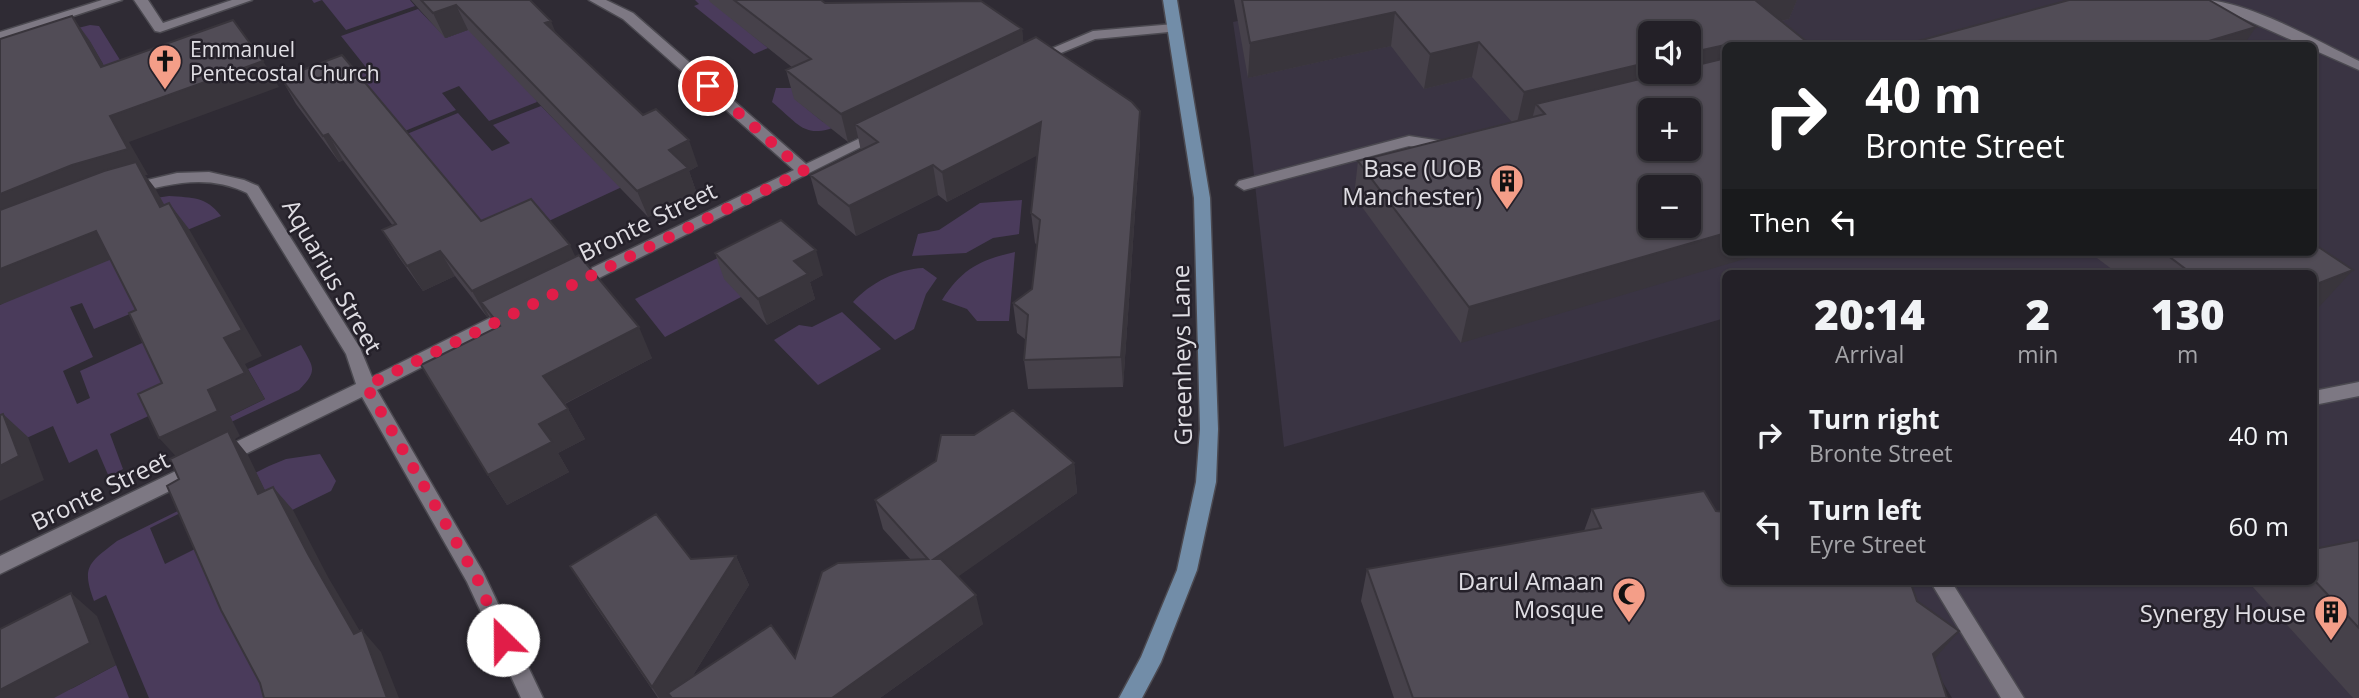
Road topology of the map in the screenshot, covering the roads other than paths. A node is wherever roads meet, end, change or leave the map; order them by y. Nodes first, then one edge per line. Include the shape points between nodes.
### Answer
1 (115, 0) edge
2 (141, 0) edge
3 (245, 0) edge
4 (596, 0) edge
5 (1170, 0) edge
6 (2208, 0) edge
7 (1174, 28) junction
8 (0, 36) edge
9 (2308, 42) edge
10 (2317, 46) edge
11 (1023, 64) edge
12 (2359, 66) edge
13 (890, 129) edge
14 (1459, 148) edge
15 (804, 171) junction
16 (1244, 185) dead end
17 (112, 194) edge
18 (564, 288) edge
19 (529, 305) edge
20 (366, 386) junction
21 (2359, 389) edge
22 (2317, 397) edge
23 (0, 565) edge
24 (1942, 585) edge
25 (532, 698) edge
26 (1130, 698) edge
27 (2013, 698) edge

1 - 8 street
2 - 3 street via 160,28
4 - 15 street via 628,16
5 - 7 street, Greenheys Lane
6 - 9 street
7 - 11 street via 1093,35
7 - 26 street, Greenheys Lane via 1202,198 1209,429 1187,570 1150,662
10 - 12 street
13 - 15 street, Bronte Street
14 - 16 street via 1409,141
15 - 18 street, Bronte Street
17 - 20 street, Aquarius Street via 178,179 220,176 253,190 354,353
19 - 20 street, Bronte Street
20 - 23 street, Bronte Street
20 - 25 street, Aquarius Street via 477,578
21 - 22 street
24 - 27 street

